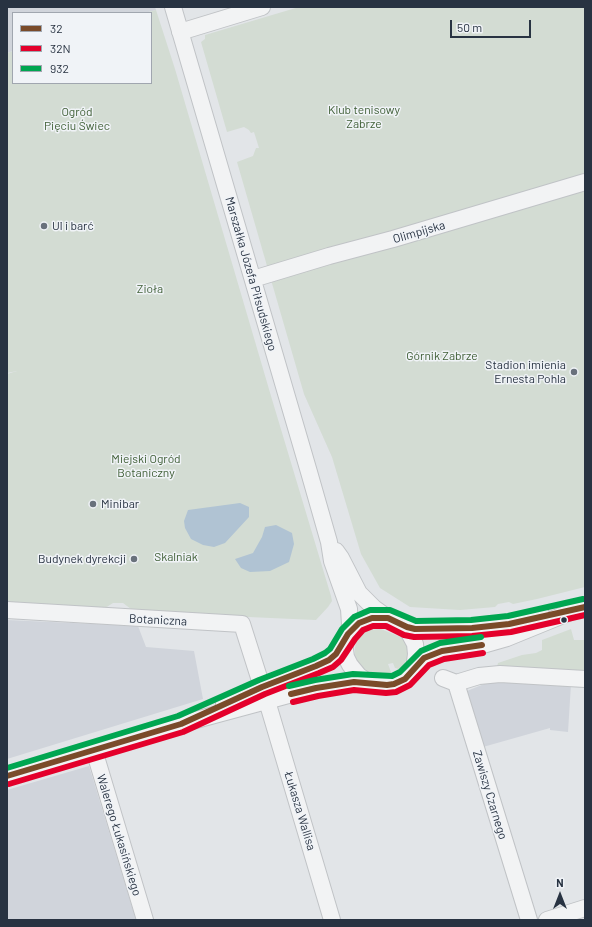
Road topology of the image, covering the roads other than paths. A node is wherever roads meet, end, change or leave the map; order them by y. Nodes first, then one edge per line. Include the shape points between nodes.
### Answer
1 (173, 7) edge
2 (262, 7) edge
3 (180, 32) junction
4 (585, 182) edge
5 (253, 279) junction
6 (329, 542) junction
7 (584, 607) edge
8 (7, 610) edge
9 (393, 621) junction
10 (346, 638) junction
11 (414, 670) junction
12 (585, 679) edge
13 (374, 683) junction
14 (264, 694) junction
15 (94, 750) junction
16 (7, 776) edge
17 (585, 908) edge
18 (145, 920) edge
19 (332, 920) edge
20 (528, 920) edge
21 (547, 920) edge

1 - 3 street, Marszałka Józefa Piłsudskiego
2 - 3 street
3 - 5 street, Marszałka Józefa Piłsudskiego
4 - 5 street, Olimpijska
5 - 6 street, Marszałka Józefa Piłsudskiego
6 - 9 street, Marszałka Józefa Piłsudskiego via 341,558 359,593 374,608
6 - 10 street, Marszałka Józefa Piłsudskiego via 332,561 351,616
7 - 9 street via 488,627 419,629
7 - 11 street via 508,638 431,655 424,658
8 - 14 street, Botaniczna via 242,624
9 - 10 street via 379,617 366,619
9 - 11 street via 408,631 415,644
10 - 13 street via 346,657 354,671
10 - 14 street via 336,654 325,662
11 - 13 street via 405,679 394,684
12 - 20 street, Zawiszy Czarnego via 500,674 449,680
13 - 14 street via 354,682
14 - 15 street via 181,724
14 - 19 street, Łukasza Wallisa
15 - 16 street
15 - 18 street, Walerego Łukasińskiego
17 - 21 street

